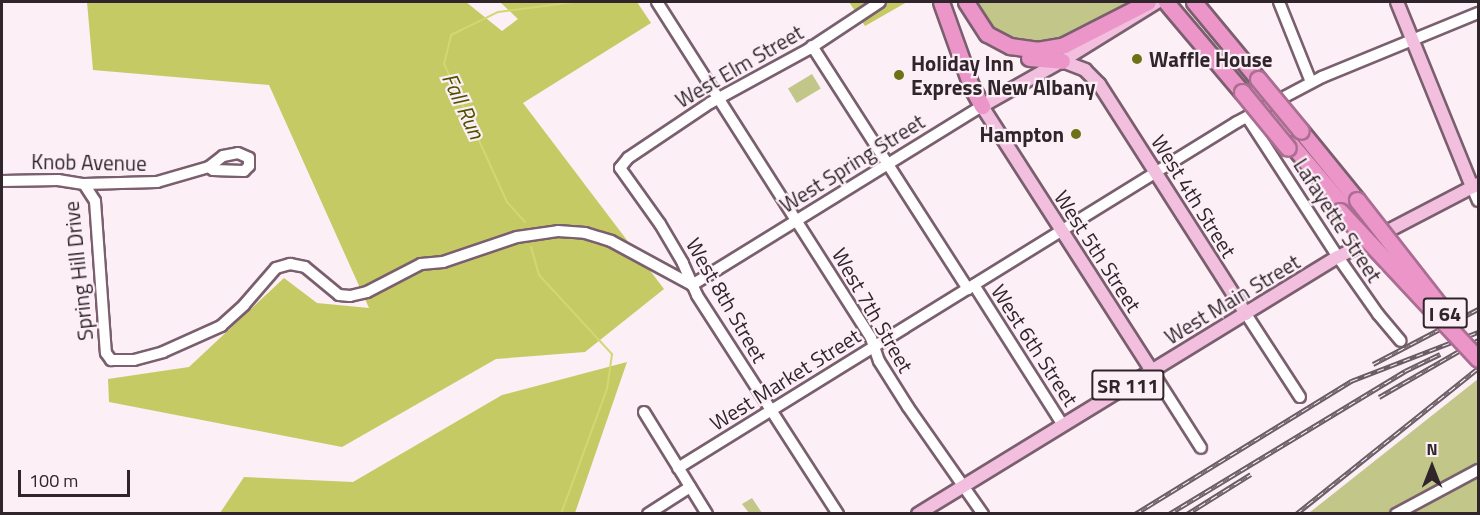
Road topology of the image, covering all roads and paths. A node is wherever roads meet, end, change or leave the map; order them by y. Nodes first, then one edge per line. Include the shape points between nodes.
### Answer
1 (657, 2) edge
2 (880, 2) edge
3 (941, 2) edge
4 (966, 2) edge
5 (1148, 2) edge
6 (1157, 2) edge
7 (1166, 2) edge
8 (1279, 2) edge
9 (1397, 2) edge
10 (1195, 3) edge
11 (1177, 9) edge
12 (1479, 14) edge
13 (987, 34) junction
14 (1413, 41) junction
15 (813, 46) junction
16 (1062, 61) junction
17 (1311, 82) junction
18 (718, 98) junction
19 (982, 106) junction
20 (1247, 117) junction
21 (1293, 141) junction
22 (889, 164) junction
23 (209, 167) dead end
24 (620, 168) joint
25 (1156, 173) junction
26 (2, 181) edge
27 (84, 184) junction
28 (1476, 186) edge
29 (1479, 201) edge
30 (1347, 206) junction
31 (797, 220) junction
32 (1062, 230) junction
33 (1338, 257) junction
34 (692, 285) junction
35 (971, 287) junction
36 (1246, 314) junction
37 (1401, 341) dead end
38 (874, 347) junction
39 (1479, 358) edge
40 (1152, 371) junction
41 (1300, 398) dead end
42 (771, 410) junction
43 (644, 412) dead end
44 (1063, 425) junction
45 (1201, 448) dead end
46 (678, 468) junction
47 (1479, 470) edge
48 (963, 486) junction
49 (690, 487) junction
50 (648, 513) edge
51 (707, 513) edge
52 (838, 513) edge
53 (918, 513) edge
54 (983, 513) edge
55 (1396, 513) edge

1 - 18 street, West 7th Street
2 - 15 street, West Elm Street
3 - 19 highway
4 - 13 highway
5 - 13 highway via 1051,49 1024,49
6 - 16 main road, West Spring Street
7 - 11 highway, I 64
8 - 17 street
9 - 14 main road
10 - 21 highway, I 64, bridge via 1258,79
11 - 21 highway, I 64, bridge via 1244,91
12 - 14 street, West Market Street
13 - 16 highway via 1007,53
14 - 17 street, West Market Street
14 - 28 main road
15 - 18 street, West Elm Street
15 - 22 street, West 6th Street
16 - 19 main road, West Spring Street
16 - 25 main road, West 4th Street via 1081,68 1096,80
17 - 20 street, West Market Street
18 - 24 street, West Elm Street via 628,158
18 - 31 street, West 7th Street
19 - 22 street, West Spring Street
19 - 32 main road, West 5th Street
20 - 25 street, West Market Street
20 - 33 street, Lafayette Street
21 - 30 highway, I 64
21 - 30 highway, I 64
22 - 31 street, West Spring Street
22 - 35 street, West 6th Street
23 - 27 street, Knob Avenue via 156,182
24 - 34 street, West 8th Street via 660,224
25 - 32 street, West Market Street
25 - 36 main road, West 4th Street
26 - 27 street, Knob Avenue via 58,180
27 - 34 street, Spring Hill Drive via 95,201 107,356 118,361 144,358 221,326 283,265 304,267 339,295 350,296 367,292 421,264 443,262 517,237 544,232 585,233 611,241
28 - 29 street
28 - 33 main road, West Main Street / SR 111
30 - 39 highway, bridge
30 - 39 highway, I 64, bridge via 1407,283
30 - 39 highway, I 64, bridge via 1411,268
31 - 34 street, West Spring Street
31 - 38 street, West 7th Street
32 - 35 street, West Market Street
32 - 40 main road, West 5th Street
33 - 36 main road, West Main Street / SR 111
33 - 37 street, Lafayette Street
34 - 42 street, West 8th Street
35 - 38 street, West Market Street
35 - 44 street, West 6th Street
36 - 40 main road, West Main Street / SR 111
36 - 41 street, West 4th Street
38 - 42 street, West Market Street
38 - 48 street, West 7th Street via 879,361
40 - 44 main road, West Main Street / SR 111
40 - 45 street, West 5th Street
42 - 46 street, West Market Street
42 - 52 street, West 8th Street
43 - 46 street
44 - 48 main road, West Main Street / SR 111
46 - 49 street
47 - 55 street
48 - 53 main road, West Main Street / SR 111
48 - 54 street, West 7th Street
49 - 50 street
49 - 51 street

